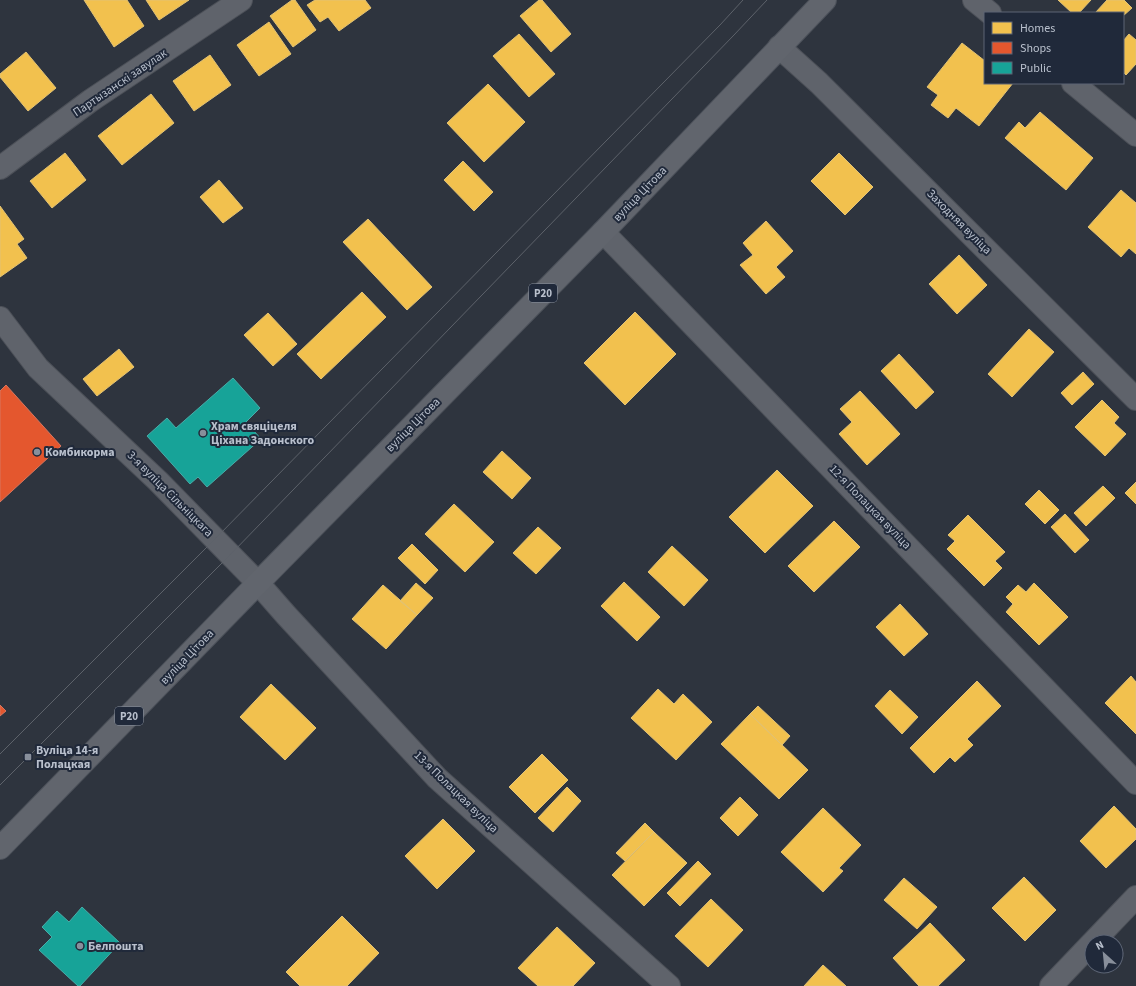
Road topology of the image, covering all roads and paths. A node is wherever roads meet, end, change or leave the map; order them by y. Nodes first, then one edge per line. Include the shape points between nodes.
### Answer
1 (241, 0) edge
2 (825, 0) edge
3 (974, 0) edge
4 (989, 12) edge
5 (779, 47) junction
6 (1074, 84) edge
7 (1136, 136) edge
8 (0, 168) edge
9 (603, 232) junction
10 (0, 318) edge
11 (1136, 399) edge
12 (258, 583) junction
13 (1136, 783) edge
14 (0, 848) edge
15 (1136, 897) edge
16 (1100, 934) edge
17 (1084, 950) edge
18 (669, 986) edge
19 (1050, 986) edge

1 - 8 street, Партызанскі завулак via 90,101
2 - 5 main road, вуліца Цітова / Р20
3 - 4 street
5 - 9 main road, вуліца Цітова / Р20
5 - 11 street, Заходняя вуліца via 819,83
6 - 7 street
9 - 12 main road, вуліца Цітова / Р20
9 - 13 street, 12-я Полацкая вуліца
10 - 12 street, 3-я вуліца Сільніцкага via 38,368 158,481
12 - 14 main road, вуліца Цітова / Р20
12 - 18 street, 13-я Полацкая вуліца via 438,778
15 - 16 street
17 - 19 street

